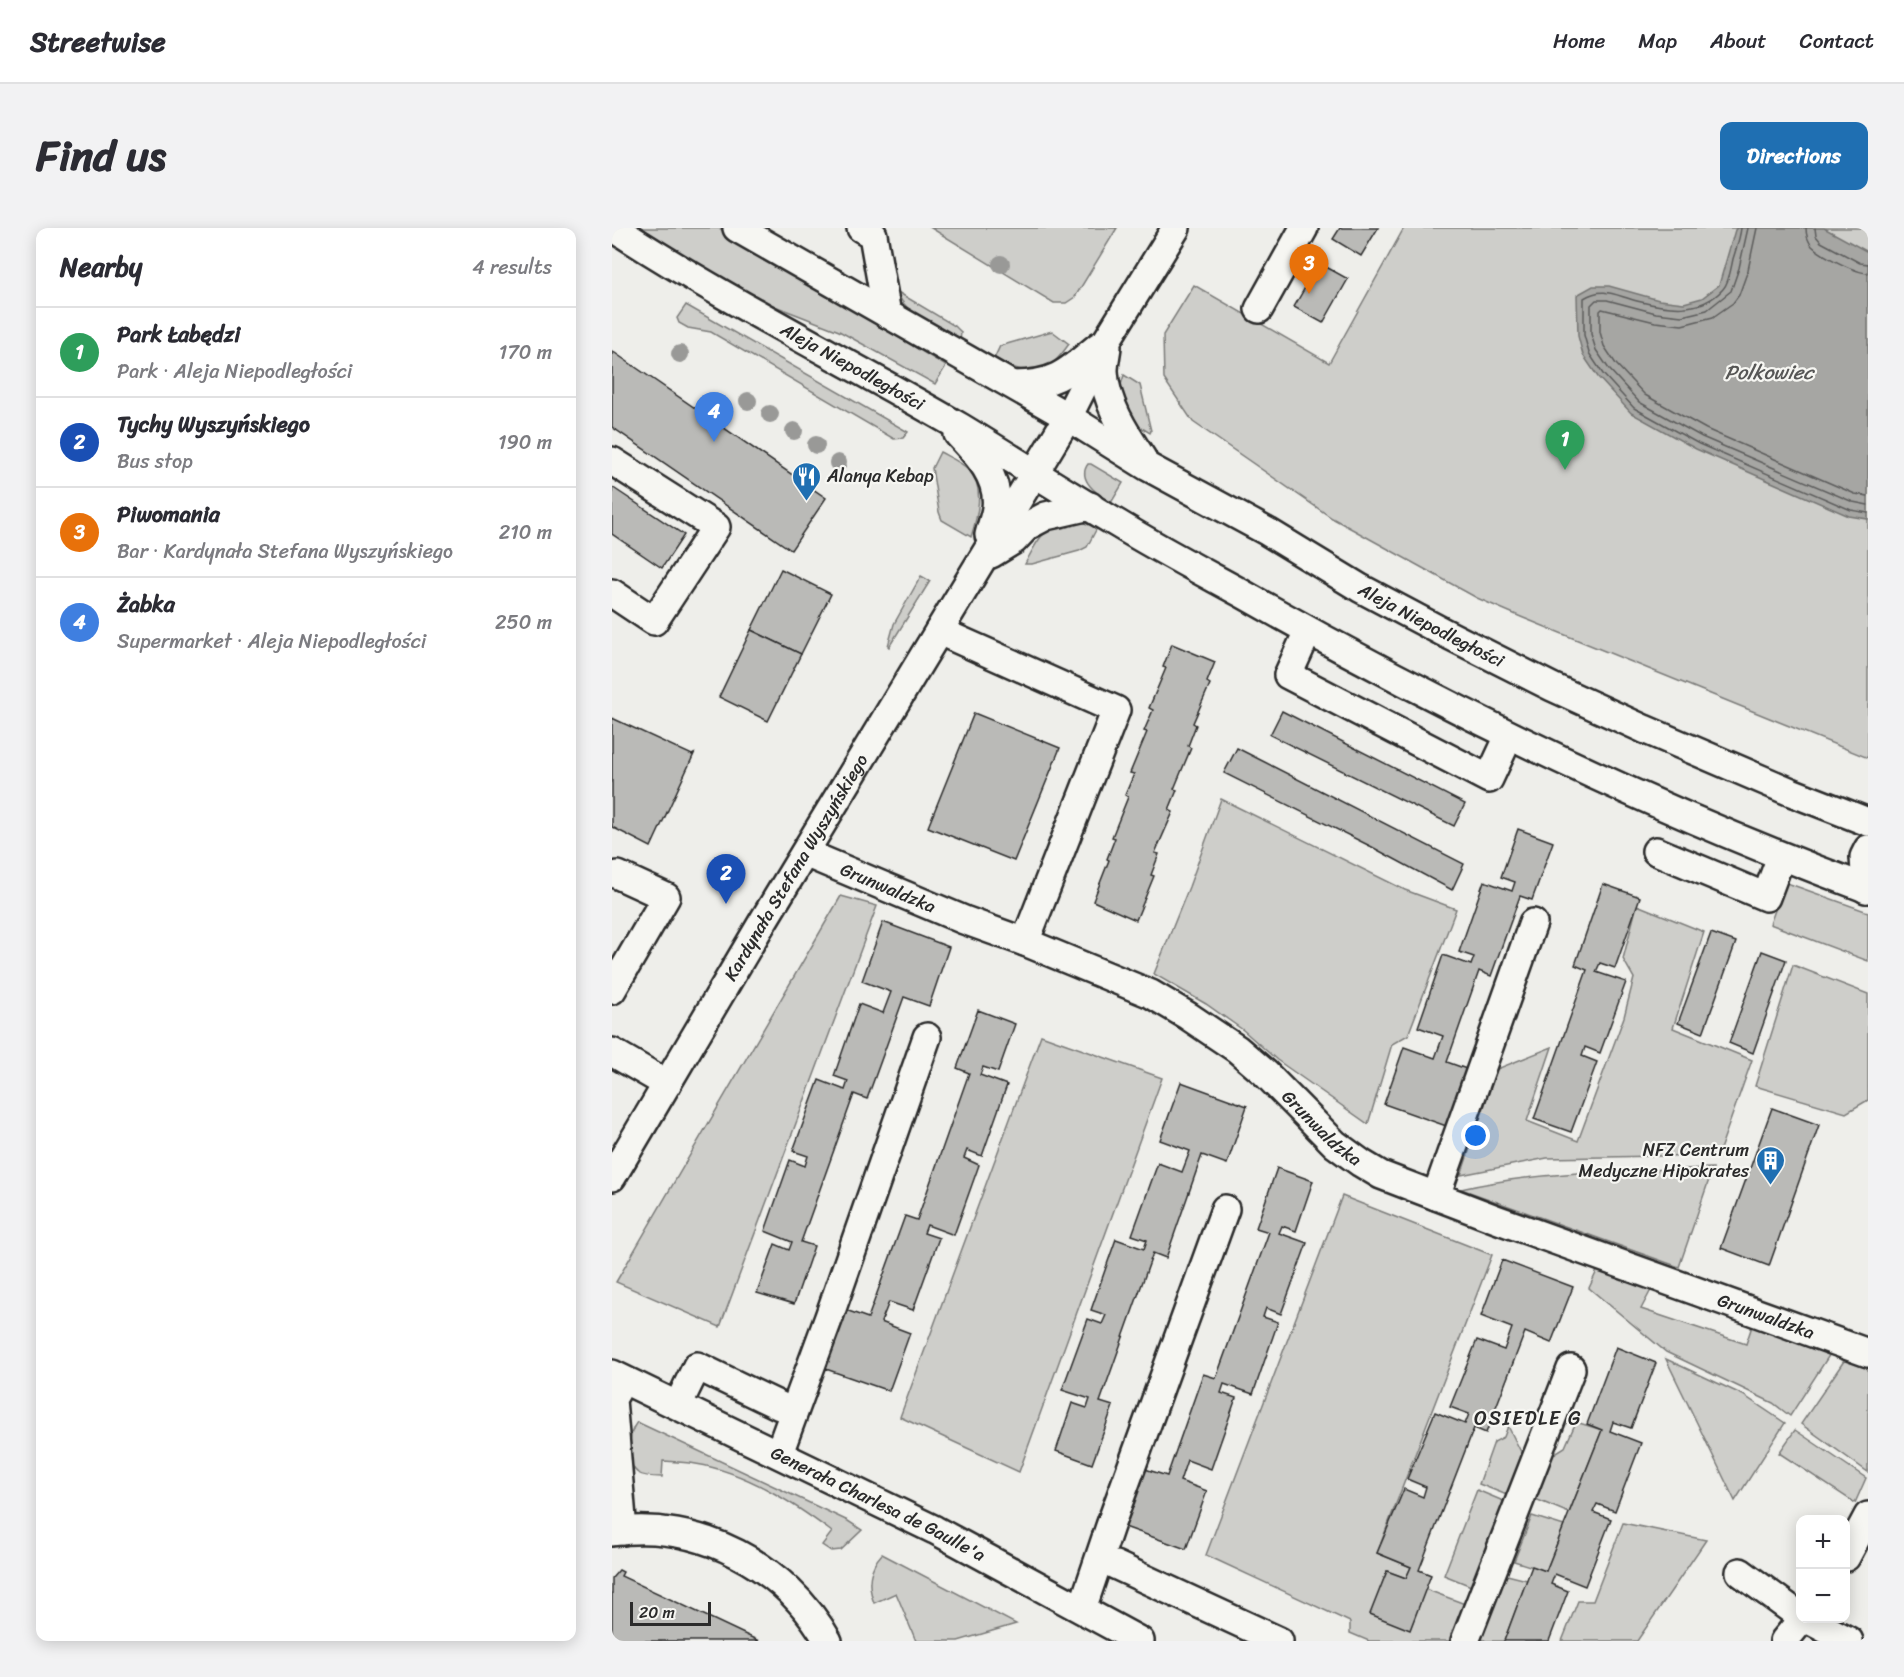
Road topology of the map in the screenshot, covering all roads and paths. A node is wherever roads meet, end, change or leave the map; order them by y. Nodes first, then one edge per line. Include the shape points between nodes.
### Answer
1 (614, 228) edge
2 (737, 228) edge
3 (861, 228) edge
4 (1176, 228) edge
5 (1304, 228) edge
6 (1259, 309) dead end
7 (887, 314) junction
8 (1107, 340) junction
9 (1014, 386) junction
10 (941, 417) junction
11 (1068, 417) junction
12 (612, 461) edge
13 (1148, 466) junction
14 (1035, 472) junction
15 (1090, 506) junction
16 (982, 560) junction
17 (612, 593) edge
18 (939, 631) junction
19 (1308, 632) junction
20 (1509, 736) junction
21 (1868, 822) edge
22 (1868, 849) edge
23 (1656, 851) dead end
24 (805, 853) junction
25 (1781, 857) junction
26 (618, 875) dead end
27 (1867, 889) edge
28 (1533, 923) dead end
29 (1025, 942) junction
30 (612, 990) edge
31 (927, 1037) dead end
32 (612, 1052) edge
33 (666, 1084) junction
34 (612, 1177) edge
35 (1436, 1196) junction
36 (1225, 1209) dead end
37 (1868, 1353) edge
38 (1571, 1369) dead end
39 (618, 1377) edge
40 (678, 1405) junction
41 (780, 1406) dead end
42 (779, 1454) junction
43 (1868, 1516) edge
44 (617, 1531) edge
45 (1850, 1548) edge
46 (1115, 1565) dead end
47 (1740, 1572) dead end
48 (1082, 1609) junction
49 (1796, 1613) edge
50 (1799, 1623) edge
51 (1813, 1623) edge
52 (1236, 1632) edge
53 (828, 1641) edge
54 (1140, 1641) edge
55 (1279, 1641) edge
56 (1465, 1641) edge
57 (1784, 1641) edge
58 (1849, 1641) edge

1 - 10 street, Aleja Niepodległości via 748,310
2 - 7 street, Aleja Niepodległości
3 - 7 street via 873,236
4 - 8 street, Kardynała Stefana Wyszyńskiego
5 - 6 street
7 - 9 street, Aleja Niepodległości
8 - 9 street via 1055,380 1035,386
8 - 11 street, Kardynała Stefana Wyszyńskiego
8 - 13 street, Kardynała Stefana Wyszyńskiego via 1104,372 1109,396 1123,430
9 - 11 street, Aleja Niepodległości
10 - 14 street, Aleja Niepodległości
10 - 16 street, Kardynała Stefana Wyszyńskiego via 993,478 996,506
11 - 13 street, Aleja Niepodległości
11 - 14 street, Kardynała Stefana Wyszyńskiego
12 - 17 street via 716,527 654,621
13 - 21 street, Aleja Niepodległości via 1360,588 1518,670 1703,755
14 - 15 street, Aleja Niepodległości
14 - 16 street, Kardynała Stefana Wyszyńskiego
15 - 16 street via 1046,516
15 - 19 street, Aleja Niepodległości
16 - 18 street, Kardynała Stefana Wyszyńskiego
18 - 24 street, Kardynała Stefana Wyszyńskiego
18 - 29 street via 1116,710
19 - 20 street, Aleja Niepodległości
19 - 20 street via 1288,675 1490,779
20 - 25 street, Aleja Niepodległości
22 - 27 street via 1864,857
23 - 25 street via 1766,897
24 - 29 street, Grunwaldzka
24 - 33 street, Kardynała Stefana Wyszyńskiego
25 - 27 street, Aleja Niepodległości
26 - 30 street via 666,897
28 - 35 street
29 - 35 street, Grunwaldzka via 1138,987 1188,1016 1237,1049 1351,1157 1381,1175
31 - 42 street
32 - 33 street
33 - 34 street, Kardynała Stefana Wyszyńskiego
35 - 37 street, Grunwaldzka
36 - 48 street
38 - 56 street
39 - 40 street, Generała Charlesa de Gaulle'a
39 - 44 street via 612,1400
40 - 41 street via 698,1366
40 - 42 street, Generała Charlesa de Gaulle'a
42 - 48 street, Generała Charlesa de Gaulle'a via 935,1530
43 - 45 street
44 - 53 street via 660,1531 697,1537 732,1550 765,1569 793,1593
46 - 52 street
47 - 49 street
48 - 54 street, Generała Charlesa de Gaulle'a
50 - 57 street
51 - 58 street
52 - 55 street

